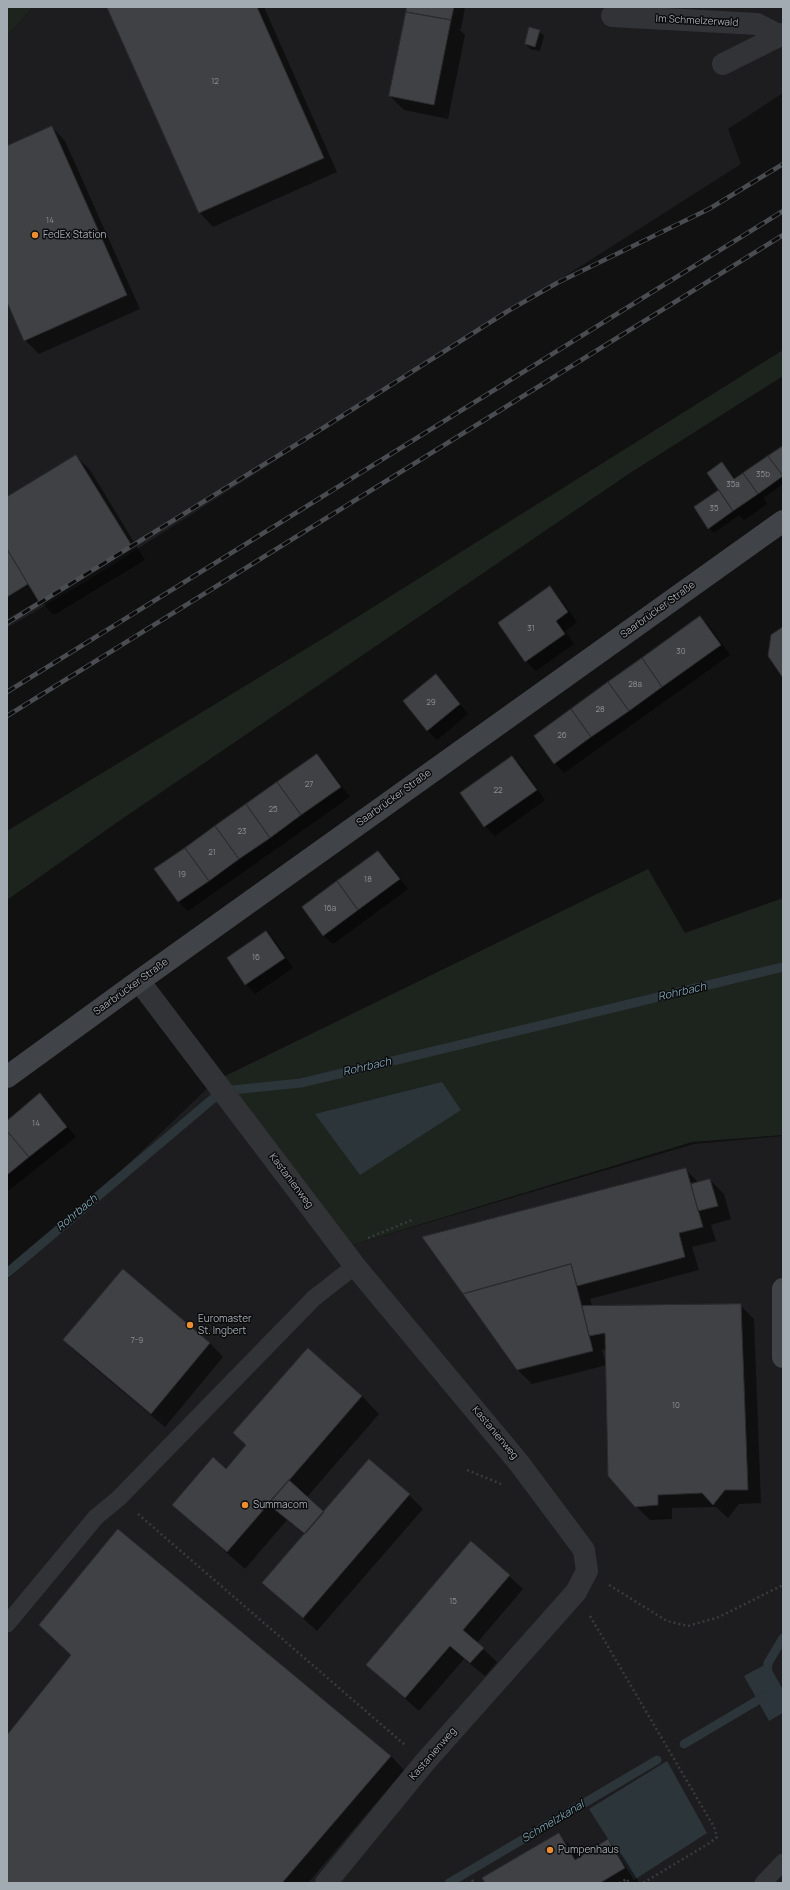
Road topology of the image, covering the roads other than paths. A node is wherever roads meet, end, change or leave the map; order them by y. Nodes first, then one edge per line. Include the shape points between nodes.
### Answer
1 (612, 16) dead end
2 (781, 35) edge
3 (722, 64) dead end
4 (783, 521) edge
5 (138, 981) junction
6 (7, 1077) edge
7 (355, 1266) junction
8 (783, 1289) edge
9 (783, 1357) edge
10 (7, 1624) edge
11 (783, 1862) edge
12 (326, 1883) edge
13 (763, 1883) edge

1 - 2 street, Im Schmelzerwald via 757,24
2 - 3 street
4 - 5 main road, Saarbrücker Straße
5 - 6 main road, Saarbrücker Straße
5 - 7 street, Kastanienweg
7 - 10 lane via 314,1298 119,1498 96,1517
7 - 12 street, Kastanienweg via 519,1463 584,1550 587,1571 576,1592 425,1762
8 - 9 main road
11 - 13 lane

